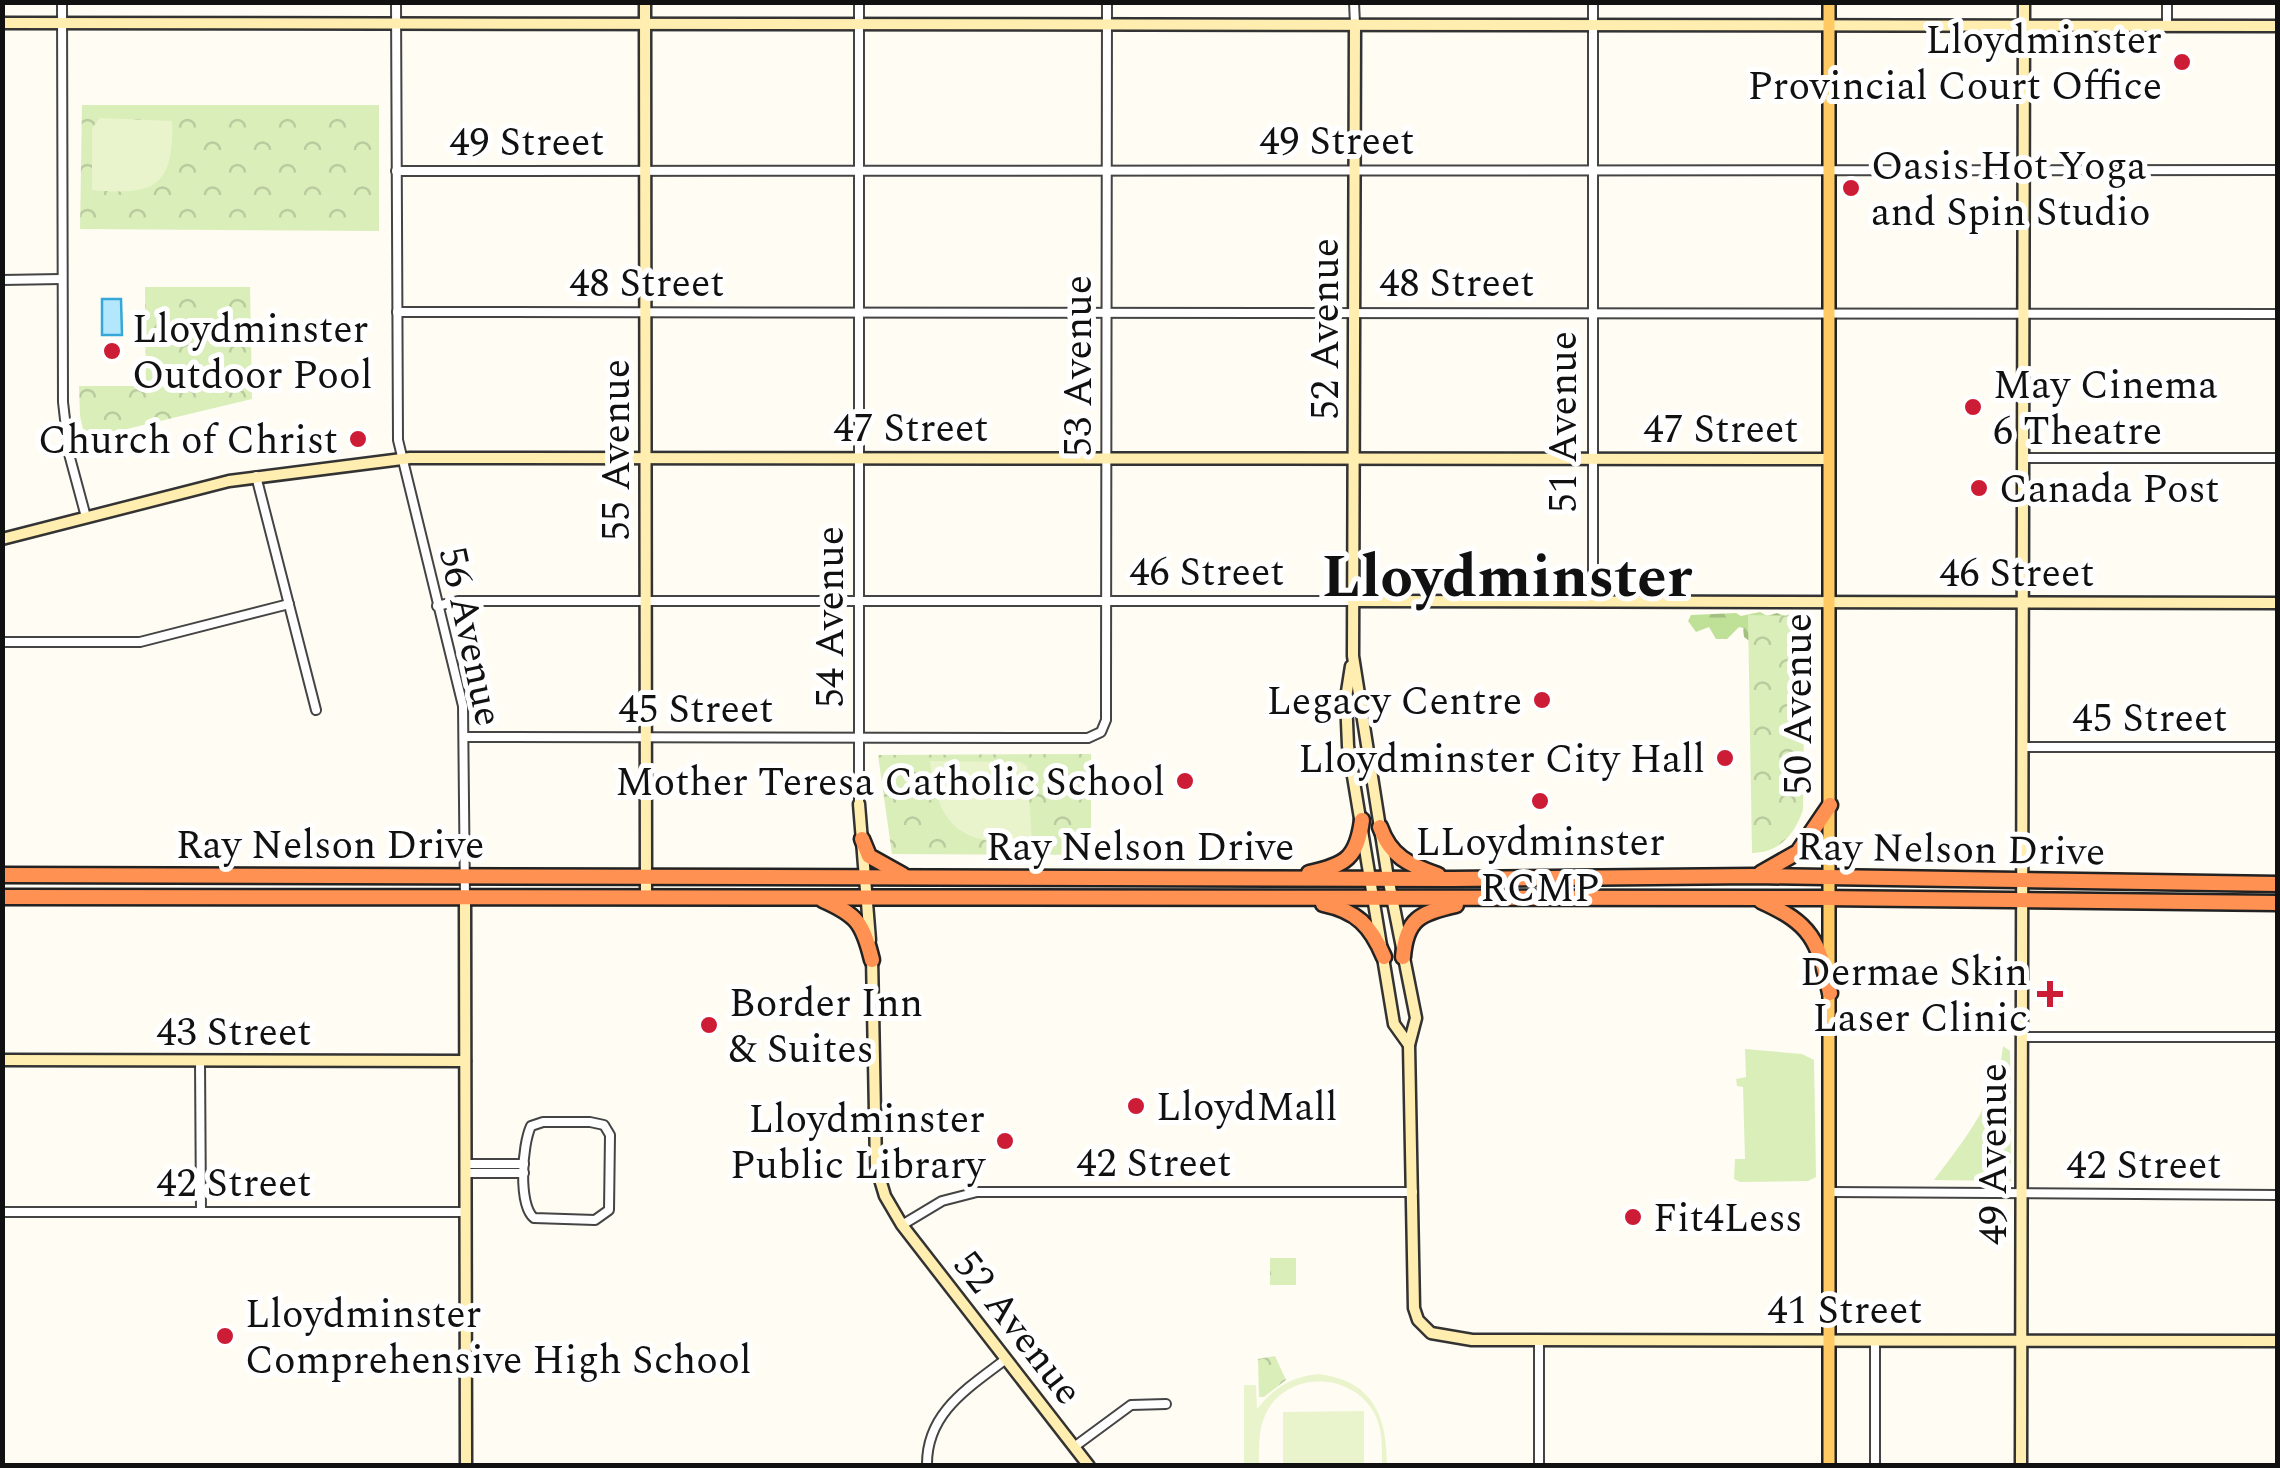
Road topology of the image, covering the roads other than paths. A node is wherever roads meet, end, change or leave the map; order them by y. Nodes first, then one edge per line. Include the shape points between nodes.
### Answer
1 (62, 2) edge
2 (396, 2) edge
3 (646, 2) edge
4 (859, 2) edge
5 (1107, 2) edge
6 (1354, 2) edge
7 (1592, 2) edge
8 (1829, 2) edge
9 (2024, 2) edge
10 (2167, 2) edge
11 (396, 22) junction
12 (2, 23) edge
13 (62, 23) junction
14 (645, 23) junction
15 (859, 24) junction
16 (1107, 24) junction
17 (1354, 24) junction
18 (1592, 25) junction
19 (1829, 25) junction
20 (2024, 26) junction
21 (2167, 26) junction
22 (2278, 26) edge
23 (2024, 169) junction
24 (1108, 170) junction
25 (1354, 170) junction
26 (1592, 170) junction
27 (1828, 170) junction
28 (2278, 170) edge
29 (396, 171) junction
30 (646, 171) junction
31 (859, 171) junction
32 (61, 279) junction
33 (2, 280) edge
34 (397, 312) junction
35 (646, 312) junction
36 (859, 312) junction
37 (1107, 312) junction
38 (1354, 312) junction
39 (1592, 312) junction
40 (1828, 312) junction
41 (2023, 313) junction
42 (2278, 314) edge
43 (645, 457) junction
44 (858, 457) junction
45 (1107, 457) junction
46 (1354, 457) junction
47 (1592, 458) junction
48 (2023, 458) junction
49 (2278, 458) edge
50 (400, 459) junction
51 (1828, 459) junction
52 (256, 476) junction
53 (86, 517) junction
54 (2, 539) edge
55 (646, 601) junction
56 (858, 601) junction
57 (1106, 601) junction
58 (1354, 601) junction
59 (1592, 601) junction
60 (1828, 602) junction
61 (2022, 602) junction
62 (2278, 603) edge
63 (289, 604) junction
64 (438, 606) junction
65 (2, 642) edge
66 (1353, 656) junction
67 (316, 710) dead end
68 (1104, 729) joint
69 (465, 737) junction
70 (646, 738) junction
71 (859, 738) junction
72 (2022, 747) junction
73 (2278, 747) edge
74 (860, 804) joint
75 (1830, 805) junction
76 (1362, 820) junction
77 (1380, 826) junction
78 (862, 839) junction
79 (2, 876) edge
80 (1755, 876) junction
81 (466, 877) junction
82 (865, 877) junction
83 (909, 877) junction
84 (1831, 877) junction
85 (1285, 878) junction
86 (646, 879) junction
87 (1371, 879) junction
88 (1389, 879) junction
89 (1453, 879) junction
90 (2022, 881) junction
91 (2278, 884) edge
92 (2, 896) edge
93 (466, 898) junction
94 (646, 898) junction
95 (817, 898) junction
96 (867, 898) junction
97 (1298, 898) junction
98 (1756, 898) junction
99 (1831, 898) junction
100 (1232, 899) junction
101 (1374, 899) junction
102 (1392, 899) junction
103 (1479, 899) junction
104 (2022, 901) junction
105 (2278, 902) edge
106 (1208, 910) dead end
107 (1384, 957) junction
108 (1403, 957) junction
109 (872, 960) junction
110 (1830, 992) junction
111 (2022, 1037) junction
112 (2278, 1037) edge
113 (1409, 1045) junction
114 (2, 1060) edge
115 (200, 1060) junction
116 (465, 1061) junction
117 (465, 1168) junction
118 (524, 1168) junction
119 (1413, 1192) junction
120 (1830, 1192) junction
121 (2023, 1193) junction
122 (2278, 1195) edge
123 (2, 1212) edge
124 (201, 1212) junction
125 (465, 1212) junction
126 (902, 1225) junction
127 (1418, 1320) joint
128 (1539, 1339) junction
129 (1829, 1340) junction
130 (1875, 1340) junction
131 (2022, 1340) junction
132 (2278, 1341) edge
133 (1006, 1359) junction
134 (1166, 1404) dead end
135 (1074, 1446) junction
136 (466, 1466) edge
137 (928, 1466) edge
138 (1088, 1466) edge
139 (1539, 1466) edge
140 (1829, 1466) edge
141 (1875, 1466) edge
142 (2021, 1466) edge

1 - 13 street
2 - 11 street, 56 Avenue
3 - 14 street, 55 Avenue
4 - 15 street, 54 Avenue
5 - 16 street, 53 Avenue
6 - 17 street, 52 Avenue
7 - 18 street, 51 Avenue
8 - 19 main road, 50 Avenue
9 - 20 street, 49 Avenue
10 - 21 street
11 - 13 street
11 - 14 street
11 - 29 street, 56 Avenue
12 - 13 street
13 - 32 street
14 - 15 street
14 - 30 street, 55 Avenue
15 - 16 street
15 - 31 street, 54 Avenue
16 - 17 street
16 - 24 street, 53 Avenue
17 - 18 street
17 - 25 street, 52 Avenue
18 - 19 street
18 - 26 street, 51 Avenue
19 - 20 street
19 - 27 main road, 50 Avenue
20 - 21 street
20 - 23 street, 49 Avenue
21 - 22 street
23 - 27 street, 49 Street
23 - 28 street, 49 Street
23 - 41 street, 49 Avenue
24 - 25 street, 49 Street
24 - 31 street, 49 Street
24 - 37 street, 53 Avenue
25 - 26 street, 49 Street
25 - 38 street, 52 Avenue
26 - 27 street, 49 Street
26 - 39 street, 51 Avenue
27 - 40 main road, 50 Avenue
29 - 30 street, 49 Street
29 - 34 street, 56 Avenue
30 - 31 street, 49 Street
30 - 35 street, 55 Avenue
31 - 36 street, 54 Avenue
32 - 33 street
32 - 53 street via 62,402
34 - 35 street, 48 Street
34 - 50 street, 56 Avenue
35 - 36 street, 48 Street
35 - 43 street, 55 Avenue
36 - 37 street, 48 Street
36 - 44 street, 54 Avenue
37 - 38 street, 48 Street
37 - 45 street, 53 Avenue
38 - 39 street, 48 Street
38 - 46 street, 52 Avenue
39 - 40 street, 48 Street
39 - 47 street, 51 Avenue
40 - 41 street, 48 Street
40 - 51 main road, 50 Avenue
41 - 42 street, 48 Street
41 - 48 street, 49 Avenue
43 - 44 street, 47 Street
43 - 50 street, 47 Street
43 - 55 street, 55 Avenue
44 - 45 street, 47 Street
44 - 56 street, 54 Avenue
45 - 46 street, 47 Street
45 - 57 street, 53 Avenue
46 - 47 street, 47 Street
46 - 58 street, 52 Avenue
47 - 51 street, 47 Street
47 - 59 street, 51 Avenue
48 - 49 street
48 - 61 street, 49 Avenue
50 - 52 street, 47 Street
50 - 64 street, 56 Avenue
51 - 60 main road, 50 Avenue
52 - 53 street, 47 Street
52 - 63 street
53 - 54 street, 47 Street
55 - 56 street, 46 Street
55 - 64 street, 46 Street
55 - 70 street, 55 Avenue
56 - 57 street, 46 Street
56 - 71 street, 54 Avenue
57 - 58 street, 46 Street
57 - 68 street, 53 Avenue
58 - 59 street, 46 Street
58 - 66 street, 52 Avenue
59 - 60 street, 46 Street
60 - 61 street, 46 Street
60 - 75 main road, 50 Avenue
61 - 62 street, 46 Street
61 - 72 street, 49 Avenue
63 - 65 street via 140,642
63 - 67 street
64 - 69 street, 56 Avenue
66 - 76 street, 52 Avenue via 1346,729
66 - 77 street, 52 Avenue
68 - 71 street, 45 Street via 1088,738
69 - 70 street, 45 Street
69 - 81 street, 56 Avenue
70 - 71 street, 45 Street
70 - 86 street, 55 Avenue
71 - 74 street, 54 Avenue
72 - 73 street, 45 Street
72 - 90 street, 49 Avenue
74 - 78 street, 54 Avenue
75 - 80 highway via 1798,852
75 - 84 main road, 50 Avenue
76 - 85 highway via 1347,860
76 - 87 street, 52 Avenue
77 - 88 street, 52 Avenue
77 - 89 highway via 1393,853
78 - 82 street, 54 Avenue
78 - 83 highway via 869,856
79 - 81 highway, Ray Nelson Drive
80 - 84 highway, Ray Nelson Drive
80 - 89 highway, Ray Nelson Drive
81 - 86 highway, Ray Nelson Drive
81 - 93 street, 56 Avenue
82 - 83 highway, Ray Nelson Drive
82 - 86 highway, Ray Nelson Drive
82 - 96 street, 54 Avenue
83 - 85 highway, Ray Nelson Drive
84 - 90 highway, Ray Nelson Drive
84 - 99 main road, 50 Avenue
85 - 87 highway, Ray Nelson Drive
86 - 94 street, 55 Avenue
87 - 88 highway, Ray Nelson Drive
87 - 101 street, 52 Avenue
88 - 89 highway, Ray Nelson Drive
88 - 102 street, 52 Avenue
90 - 91 highway, Ray Nelson Drive
90 - 104 street, 49 Avenue
92 - 93 highway, Ray Nelson Drive
93 - 94 highway, Ray Nelson Drive
93 - 116 street, 56 Avenue
94 - 95 highway, Ray Nelson Drive
95 - 96 highway, Ray Nelson Drive
95 - 109 highway via 856,918
96 - 100 highway, Ray Nelson Drive
96 - 109 street, 54 Avenue
97 - 100 highway, Ray Nelson Drive
97 - 101 highway, Ray Nelson Drive
97 - 107 highway via 1358,917
98 - 99 highway, Ray Nelson Drive
98 - 103 highway, Ray Nelson Drive
98 - 110 highway via 1808,930
99 - 104 highway, Ray Nelson Drive
99 - 110 main road, 50 Avenue
100 - 106 highway
101 - 102 highway, Ray Nelson Drive
101 - 107 street, 52 Avenue
102 - 103 highway, Ray Nelson Drive
102 - 108 street, 52 Avenue
103 - 108 highway via 1414,921
104 - 105 highway, Ray Nelson Drive
104 - 111 street, 49 Avenue
107 - 113 street, 52 Avenue via 1394,1024
108 - 113 street, 52 Avenue via 1416,1018
109 - 126 street, 54 Avenue via 876,1166
110 - 120 main road, 50 Avenue
111 - 112 street
111 - 121 street, 49 Avenue
113 - 119 street, 52 Avenue
114 - 115 street, 43 Street
115 - 116 street, 43 Street
115 - 124 street
116 - 117 street, 56 Avenue
117 - 118 street
117 - 125 street, 56 Avenue
118 - 118 street via 525,1208 534,1218 595,1220 609,1210 610,1135 604,1126 535,1123
119 - 126 street, 42 Street via 977,1192 949,1198
119 - 127 street, 52 Avenue
120 - 121 street, 42 Street
120 - 129 main road, 50 Avenue
121 - 122 street, 42 Street
121 - 131 street, 49 Avenue
123 - 124 street, 42 Street
124 - 125 street, 42 Street
125 - 136 street, 56 Avenue
126 - 133 street, 52 Avenue
127 - 128 street, 41 Street via 1443,1337
128 - 129 street, 41 Street
128 - 139 street
129 - 130 street, 41 Street
129 - 140 main road, 50 Avenue
130 - 131 street, 41 Street
130 - 141 street
131 - 132 street, 41 Street
131 - 142 street, 49 Avenue
133 - 135 street, 52 Avenue
133 - 137 street via 942,1413 930,1434
134 - 135 street via 1131,1405
135 - 138 street, 52 Avenue

